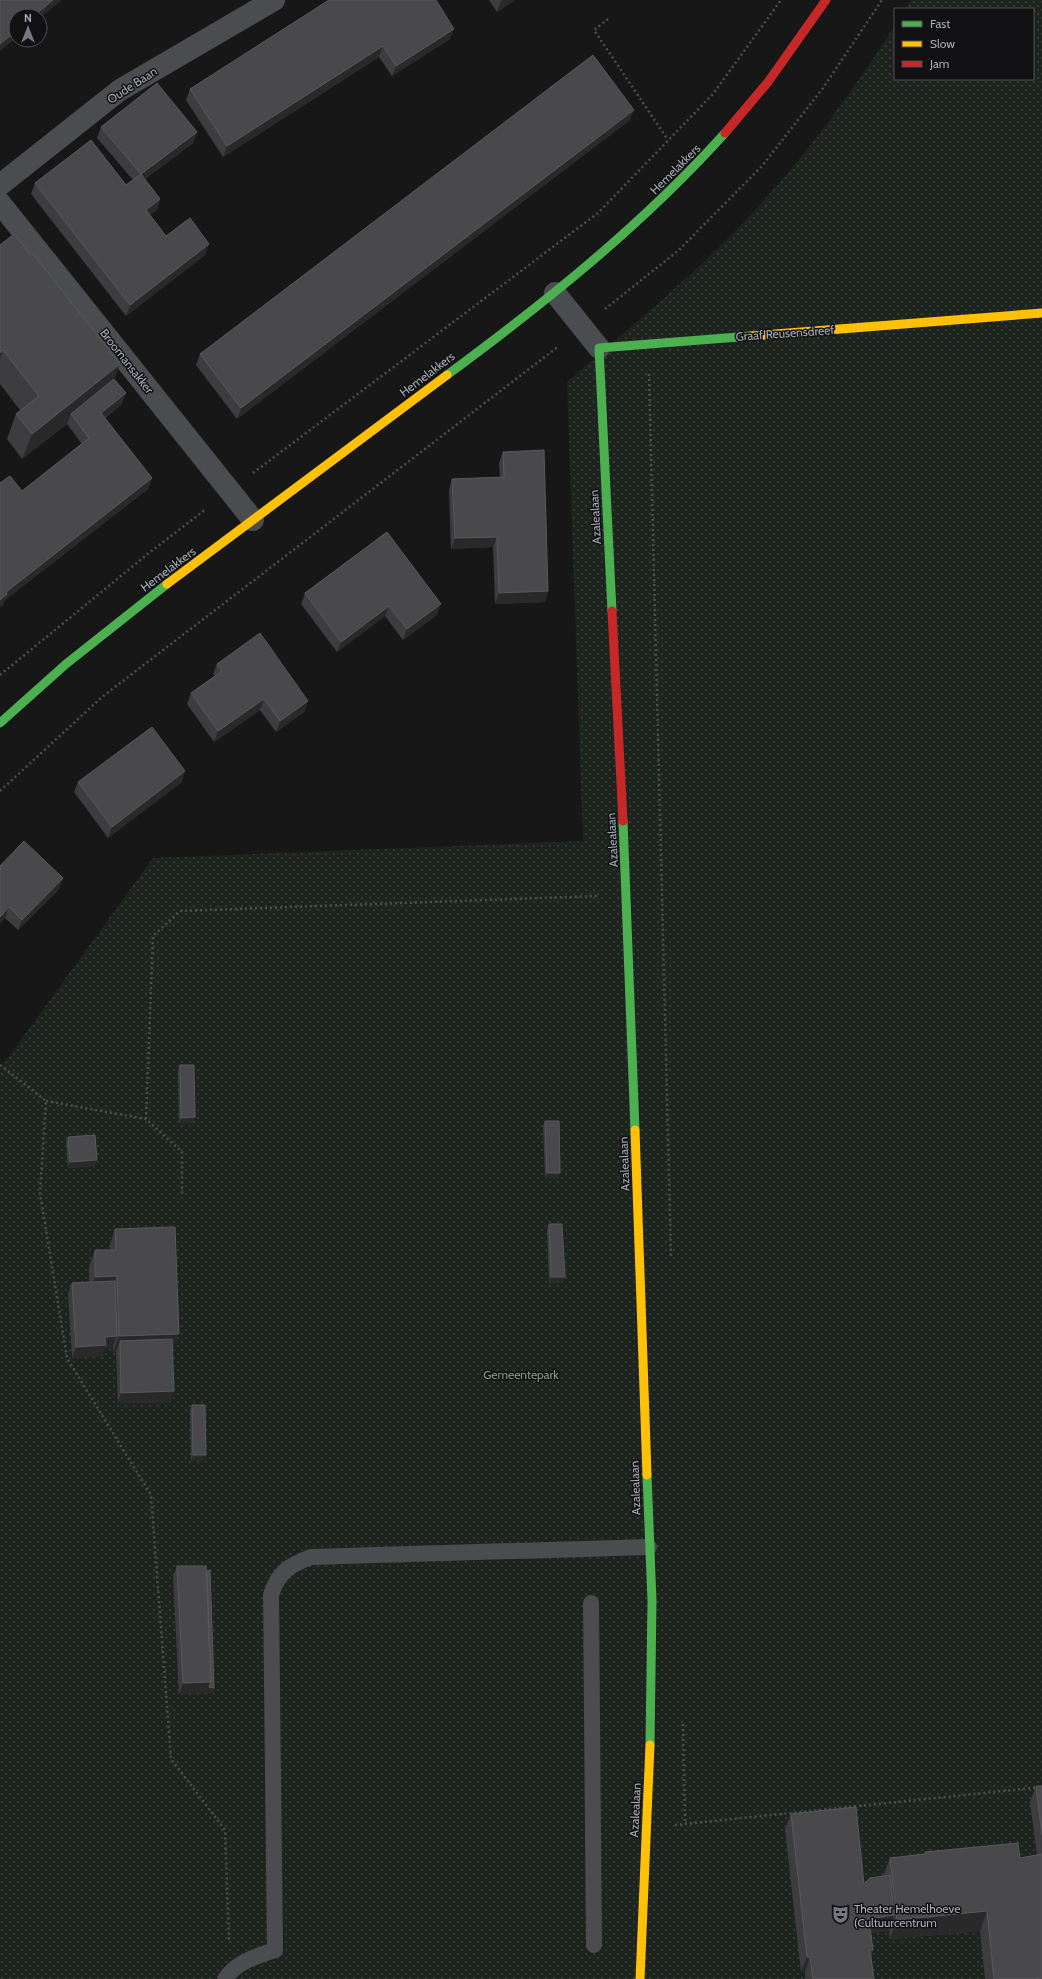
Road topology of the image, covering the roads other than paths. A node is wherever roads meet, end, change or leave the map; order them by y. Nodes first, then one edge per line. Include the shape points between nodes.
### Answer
1 (274, 0) edge
2 (826, 0) edge
3 (0, 185) edge
4 (1, 206) edge
5 (555, 293) junction
6 (1042, 313) edge
7 (599, 348) junction
8 (252, 520) junction
9 (0, 724) edge
10 (649, 1546) junction
11 (591, 1603) dead end
12 (594, 1945) dead end
13 (231, 1974) edge
14 (640, 1979) edge

1 - 3 street, Oude Baan via 120,90
2 - 5 street, Hemelakkers via 807,31 735,124 644,217
4 - 8 street, Broomansakker
5 - 7 street
5 - 8 street, Hemelakkers
6 - 7 street, Graaf Reusensdreef
7 - 10 street, Azalealaan via 626,895
8 - 9 street, Hemelakkers via 65,666
10 - 13 lane via 311,1556 285,1570 275,1582 271,1595 275,1950 251,1958
10 - 14 street, Azalealaan via 652,1592 651,1717
11 - 12 lane

